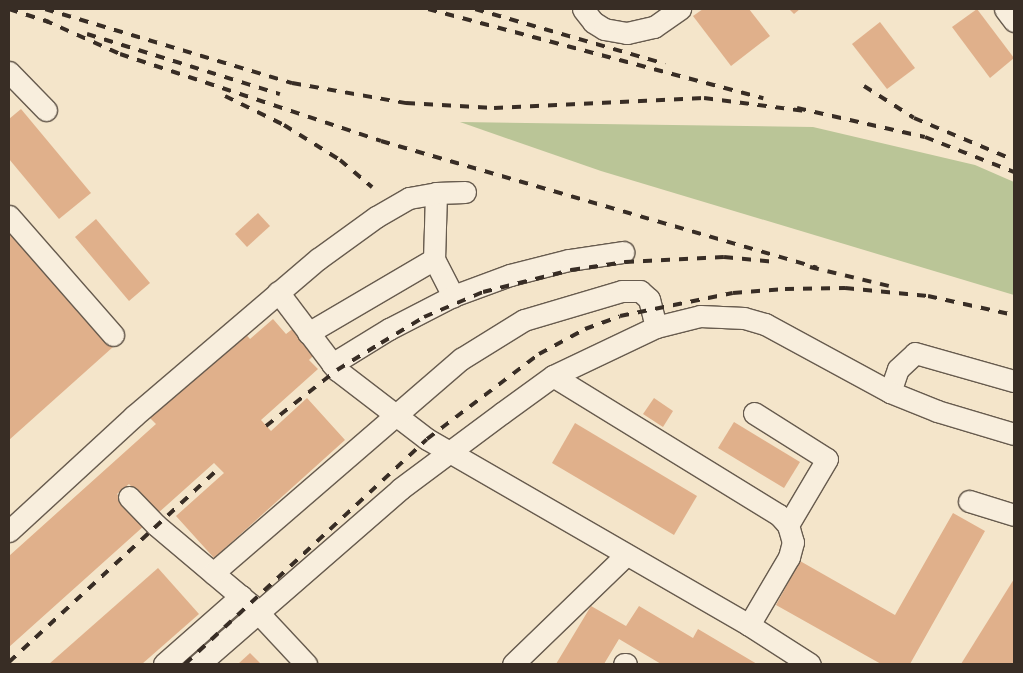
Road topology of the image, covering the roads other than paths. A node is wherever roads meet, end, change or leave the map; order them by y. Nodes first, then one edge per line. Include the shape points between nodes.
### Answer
1 (583, 9) edge
2 (680, 9) edge
3 (1005, 9) edge
4 (1014, 21) edge
5 (9, 72) edge
6 (46, 110) dead end
7 (465, 192) dead end
8 (436, 193) junction
9 (9, 216) edge
10 (623, 252) dead end
11 (434, 260) junction
12 (278, 292) junction
13 (453, 296) junction
14 (656, 327) junction
15 (308, 332) junction
16 (113, 335) dead end
17 (332, 364) junction
18 (553, 376) junction
19 (1014, 381) edge
20 (890, 392) junction
21 (754, 413) dead end
22 (398, 415) junction
23 (1014, 434) edge
24 (449, 452) junction
25 (129, 497) dead end
26 (969, 501) dead end
27 (1014, 515) edge
28 (788, 525) junction
29 (9, 531) edge
30 (626, 555) junction
31 (213, 572) junction
32 (241, 596) junction
33 (259, 613) junction
34 (749, 625) junction
35 (164, 664) edge
36 (199, 664) edge
37 (306, 664) edge
38 (513, 664) edge
39 (810, 664) edge

1 - 2 lane via 593,22 604,29 628,33 654,27
3 - 4 lane
5 - 6 lane
7 - 8 lane
8 - 11 lane
8 - 12 lane via 409,198 376,217
9 - 16 lane
10 - 13 lane via 518,272
11 - 13 lane
11 - 15 lane
12 - 15 lane
12 - 29 lane via 134,416
13 - 17 lane via 389,329
14 - 18 lane
14 - 20 lane via 700,316 744,318 765,324
14 - 22 lane via 649,299 640,291 622,291 524,320 462,359
15 - 17 lane
17 - 22 lane
18 - 24 lane
18 - 28 lane via 779,515
19 - 20 lane via 915,353 898,369
20 - 23 lane via 938,411
21 - 28 lane via 827,459
22 - 24 lane
22 - 31 lane
24 - 30 lane
24 - 33 lane via 400,489
25 - 31 lane via 156,525
26 - 27 lane
28 - 34 lane via 793,542 789,557
30 - 34 lane
30 - 38 lane
31 - 32 lane
32 - 33 lane
32 - 35 lane
33 - 36 lane
33 - 37 lane
34 - 39 lane

